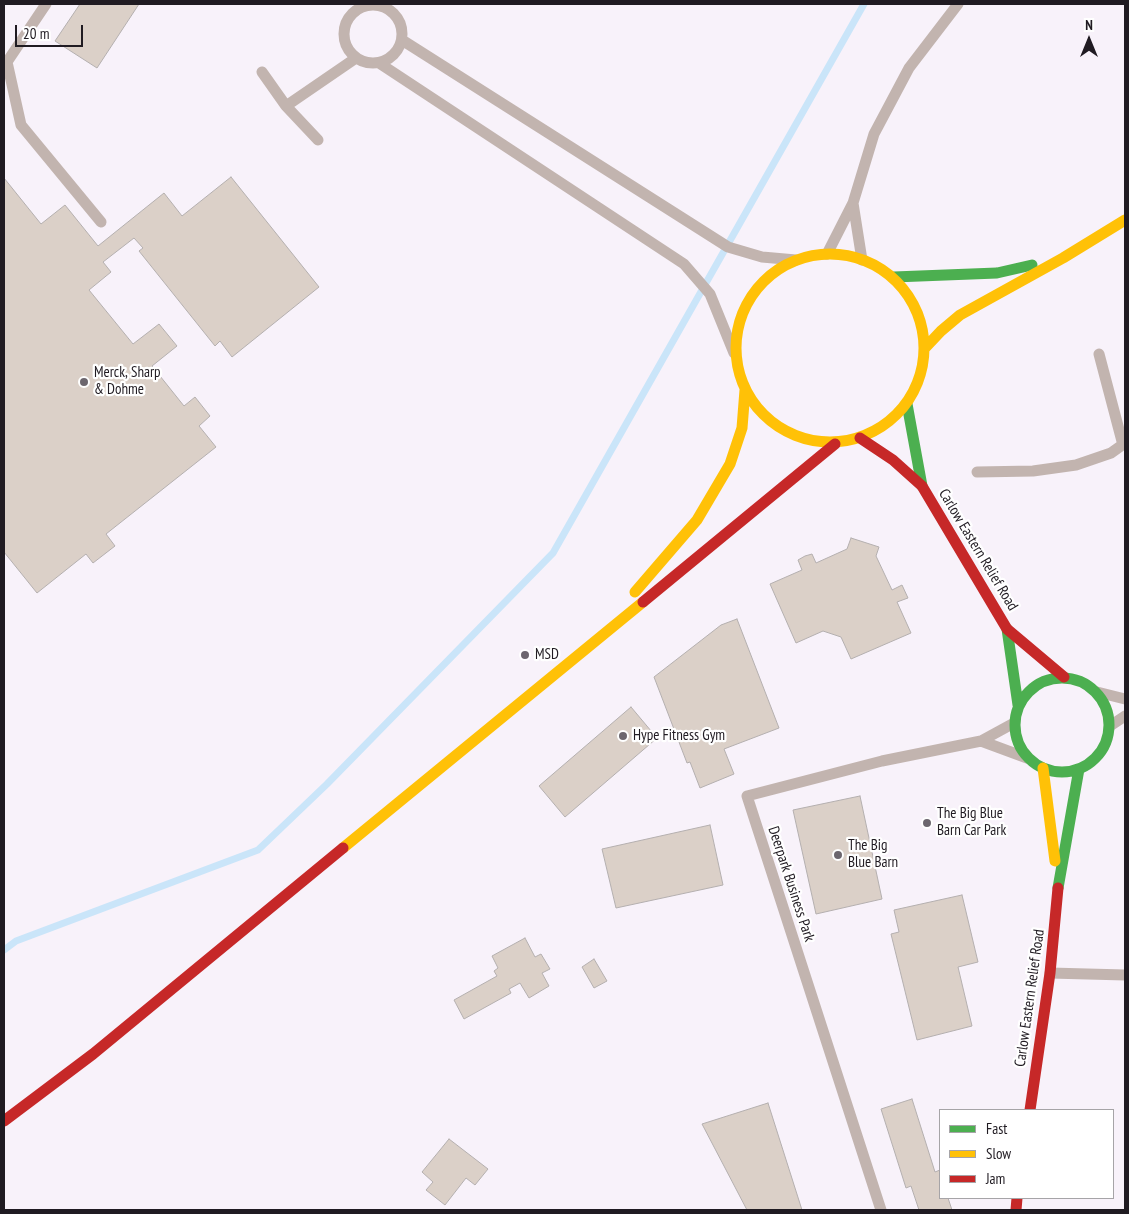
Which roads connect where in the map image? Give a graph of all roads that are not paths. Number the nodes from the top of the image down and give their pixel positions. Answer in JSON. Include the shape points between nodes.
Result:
{"nodes":[{"id":1,"x":46,"y":4,"type":"edge"},
{"id":2,"x":958,"y":4,"type":"edge"},
{"id":3,"x":393,"y":7,"type":"edge"},
{"id":4,"x":402,"y":40,"type":"junction"},
{"id":5,"x":356,"y":58,"type":"junction"},
{"id":6,"x":379,"y":63,"type":"junction"},
{"id":7,"x":262,"y":72,"type":"dead end"},
{"id":8,"x":286,"y":106,"type":"junction"},
{"id":9,"x":318,"y":140,"type":"dead end"},
{"id":10,"x":853,"y":202,"type":"junction"},
{"id":11,"x":1125,"y":220,"type":"edge"},
{"id":12,"x":101,"y":222,"type":"dead end"},
{"id":13,"x":826,"y":254,"type":"junction"},
{"id":14,"x":1063,"y":258,"type":"junction"},
{"id":15,"x":796,"y":260,"type":"junction"},
{"id":16,"x":862,"y":260,"type":"junction"},
{"id":17,"x":894,"y":277,"type":"junction"},
{"id":18,"x":924,"y":349,"type":"junction"},
{"id":19,"x":734,"y":353,"type":"junction"},
{"id":20,"x":1099,"y":354,"type":"dead end"},
{"id":21,"x":745,"y":390,"type":"junction"},
{"id":22,"x":907,"y":404,"type":"junction"},
{"id":23,"x":860,"y":438,"type":"junction"},
{"id":24,"x":835,"y":444,"type":"junction"},
{"id":25,"x":1124,"y":444,"type":"edge"},
{"id":26,"x":977,"y":472,"type":"dead end"},
{"id":27,"x":922,"y":486,"type":"junction"},
{"id":28,"x":1008,"y":630,"type":"junction"},
{"id":29,"x":590,"y":644,"type":"junction"},
{"id":30,"x":1064,"y":677,"type":"junction"},
{"id":31,"x":1097,"y":692,"type":"junction"},
{"id":32,"x":1125,"y":699,"type":"edge"},
{"id":33,"x":1018,"y":705,"type":"junction"},
{"id":34,"x":1125,"y":716,"type":"edge"},
{"id":35,"x":1014,"y":723,"type":"junction"},
{"id":36,"x":1110,"y":726,"type":"junction"},
{"id":37,"x":982,"y":741,"type":"junction"},
{"id":38,"x":1027,"y":758,"type":"junction"},
{"id":39,"x":1043,"y":768,"type":"junction"},
{"id":40,"x":1079,"y":769,"type":"junction"},
{"id":41,"x":1058,"y":890,"type":"junction"},
{"id":42,"x":1050,"y":973,"type":"junction"},
{"id":43,"x":1125,"y":975,"type":"edge"},
{"id":44,"x":1030,"y":1109,"type":"edge"},
{"id":45,"x":4,"y":1121,"type":"edge"},
{"id":46,"x":880,"y":1210,"type":"edge"}],
"edges":[{"from":1,"to":12,"type":"lane","via":[[7,62],[21,125]]},
{"from":2,"to":10,"type":"lane","via":[[909,68],[874,134]]},
{"from":3,"to":4,"type":"lane","via":[[401,23]]},
{"from":3,"to":5,"type":"lane","via":[[364,6],[350,16],[345,25],[345,43]]},
{"from":4,"to":6,"type":"lane","via":[[395,55]]},
{"from":4,"to":15,"type":"lane","via":[[728,247],[762,257]]},
{"from":5,"to":6,"type":"lane","via":[[371,64]]},
{"from":5,"to":8,"type":"lane"},
{"from":6,"to":19,"type":"lane","via":[[684,264],[710,294]]},
{"from":7,"to":8,"type":"lane"},
{"from":8,"to":9,"type":"lane"},
{"from":10,"to":13,"type":"lane"},
{"from":10,"to":16,"type":"lane"},
{"from":11,"to":14,"type":"main road"},
{"from":13,"to":15,"type":"main road"},
{"from":13,"to":16,"type":"main road"},
{"from":14,"to":17,"type":"main road","via":[[997,273]]},
{"from":14,"to":18,"type":"main road","via":[[960,315]]},
{"from":15,"to":19,"type":"main road","via":[[770,276],[750,297],[736,325]]},
{"from":16,"to":17,"type":"main road"},
{"from":17,"to":18,"type":"main road","via":[[906,292],[920,322]]},
{"from":18,"to":22,"type":"main road","via":[[917,384]]},
{"from":19,"to":21,"type":"main road"},
{"from":20,"to":25,"type":"lane"},
{"from":21,"to":24,"type":"main road","via":[[760,412],[780,429],[803,438]]},
{"from":21,"to":29,"type":"main road","via":[[742,428],[730,464],[697,520]]},
{"from":22,"to":23,"type":"main road","via":[[887,423]]},
{"from":22,"to":27,"type":"main road","name":"Carlow Eastern Relief Road"},
{"from":23,"to":24,"type":"main road"},
{"from":23,"to":27,"type":"main road","name":"Carlow Eastern Relief Road","via":[[893,460]]},
{"from":24,"to":29,"type":"main road"},
{"from":25,"to":26,"type":"lane","via":[[1111,453],[1076,465],[1032,471]]},
{"from":27,"to":28,"type":"main road","name":"Carlow Eastern Relief Road"},
{"from":28,"to":30,"type":"main road","name":"Carlow Eastern Relief Road"},
{"from":28,"to":33,"type":"main road","name":"Carlow Eastern Relief Road"},
{"from":29,"to":45,"type":"main road","via":[[93,1054]]},
{"from":30,"to":31,"type":"main road","via":[[1082,681]]},
{"from":30,"to":33,"type":"main road","via":[[1045,680],[1029,690]]},
{"from":31,"to":32,"type":"lane"},
{"from":31,"to":36,"type":"main road","via":[[1107,708]]},
{"from":33,"to":35,"type":"main road"},
{"from":34,"to":36,"type":"lane"},
{"from":35,"to":37,"type":"lane"},
{"from":35,"to":38,"type":"main road","via":[[1018,742]]},
{"from":36,"to":40,"type":"main road","via":[[1106,744],[1095,759]]},
{"from":37,"to":38,"type":"lane"},
{"from":37,"to":46,"type":"lane","name":"Deerpark Business Park","via":[[882,761],[747,796]]},
{"from":38,"to":39,"type":"main road"},
{"from":39,"to":40,"type":"main road","via":[[1061,773]]},
{"from":39,"to":41,"type":"main road","name":"Carlow Eastern Relief Road"},
{"from":40,"to":41,"type":"main road","name":"Carlow Eastern Relief Road"},
{"from":41,"to":42,"type":"main road","name":"Carlow Eastern Relief Road"},
{"from":42,"to":43,"type":"lane"},
{"from":42,"to":44,"type":"main road","name":"Carlow Eastern Relief Road"}]}
